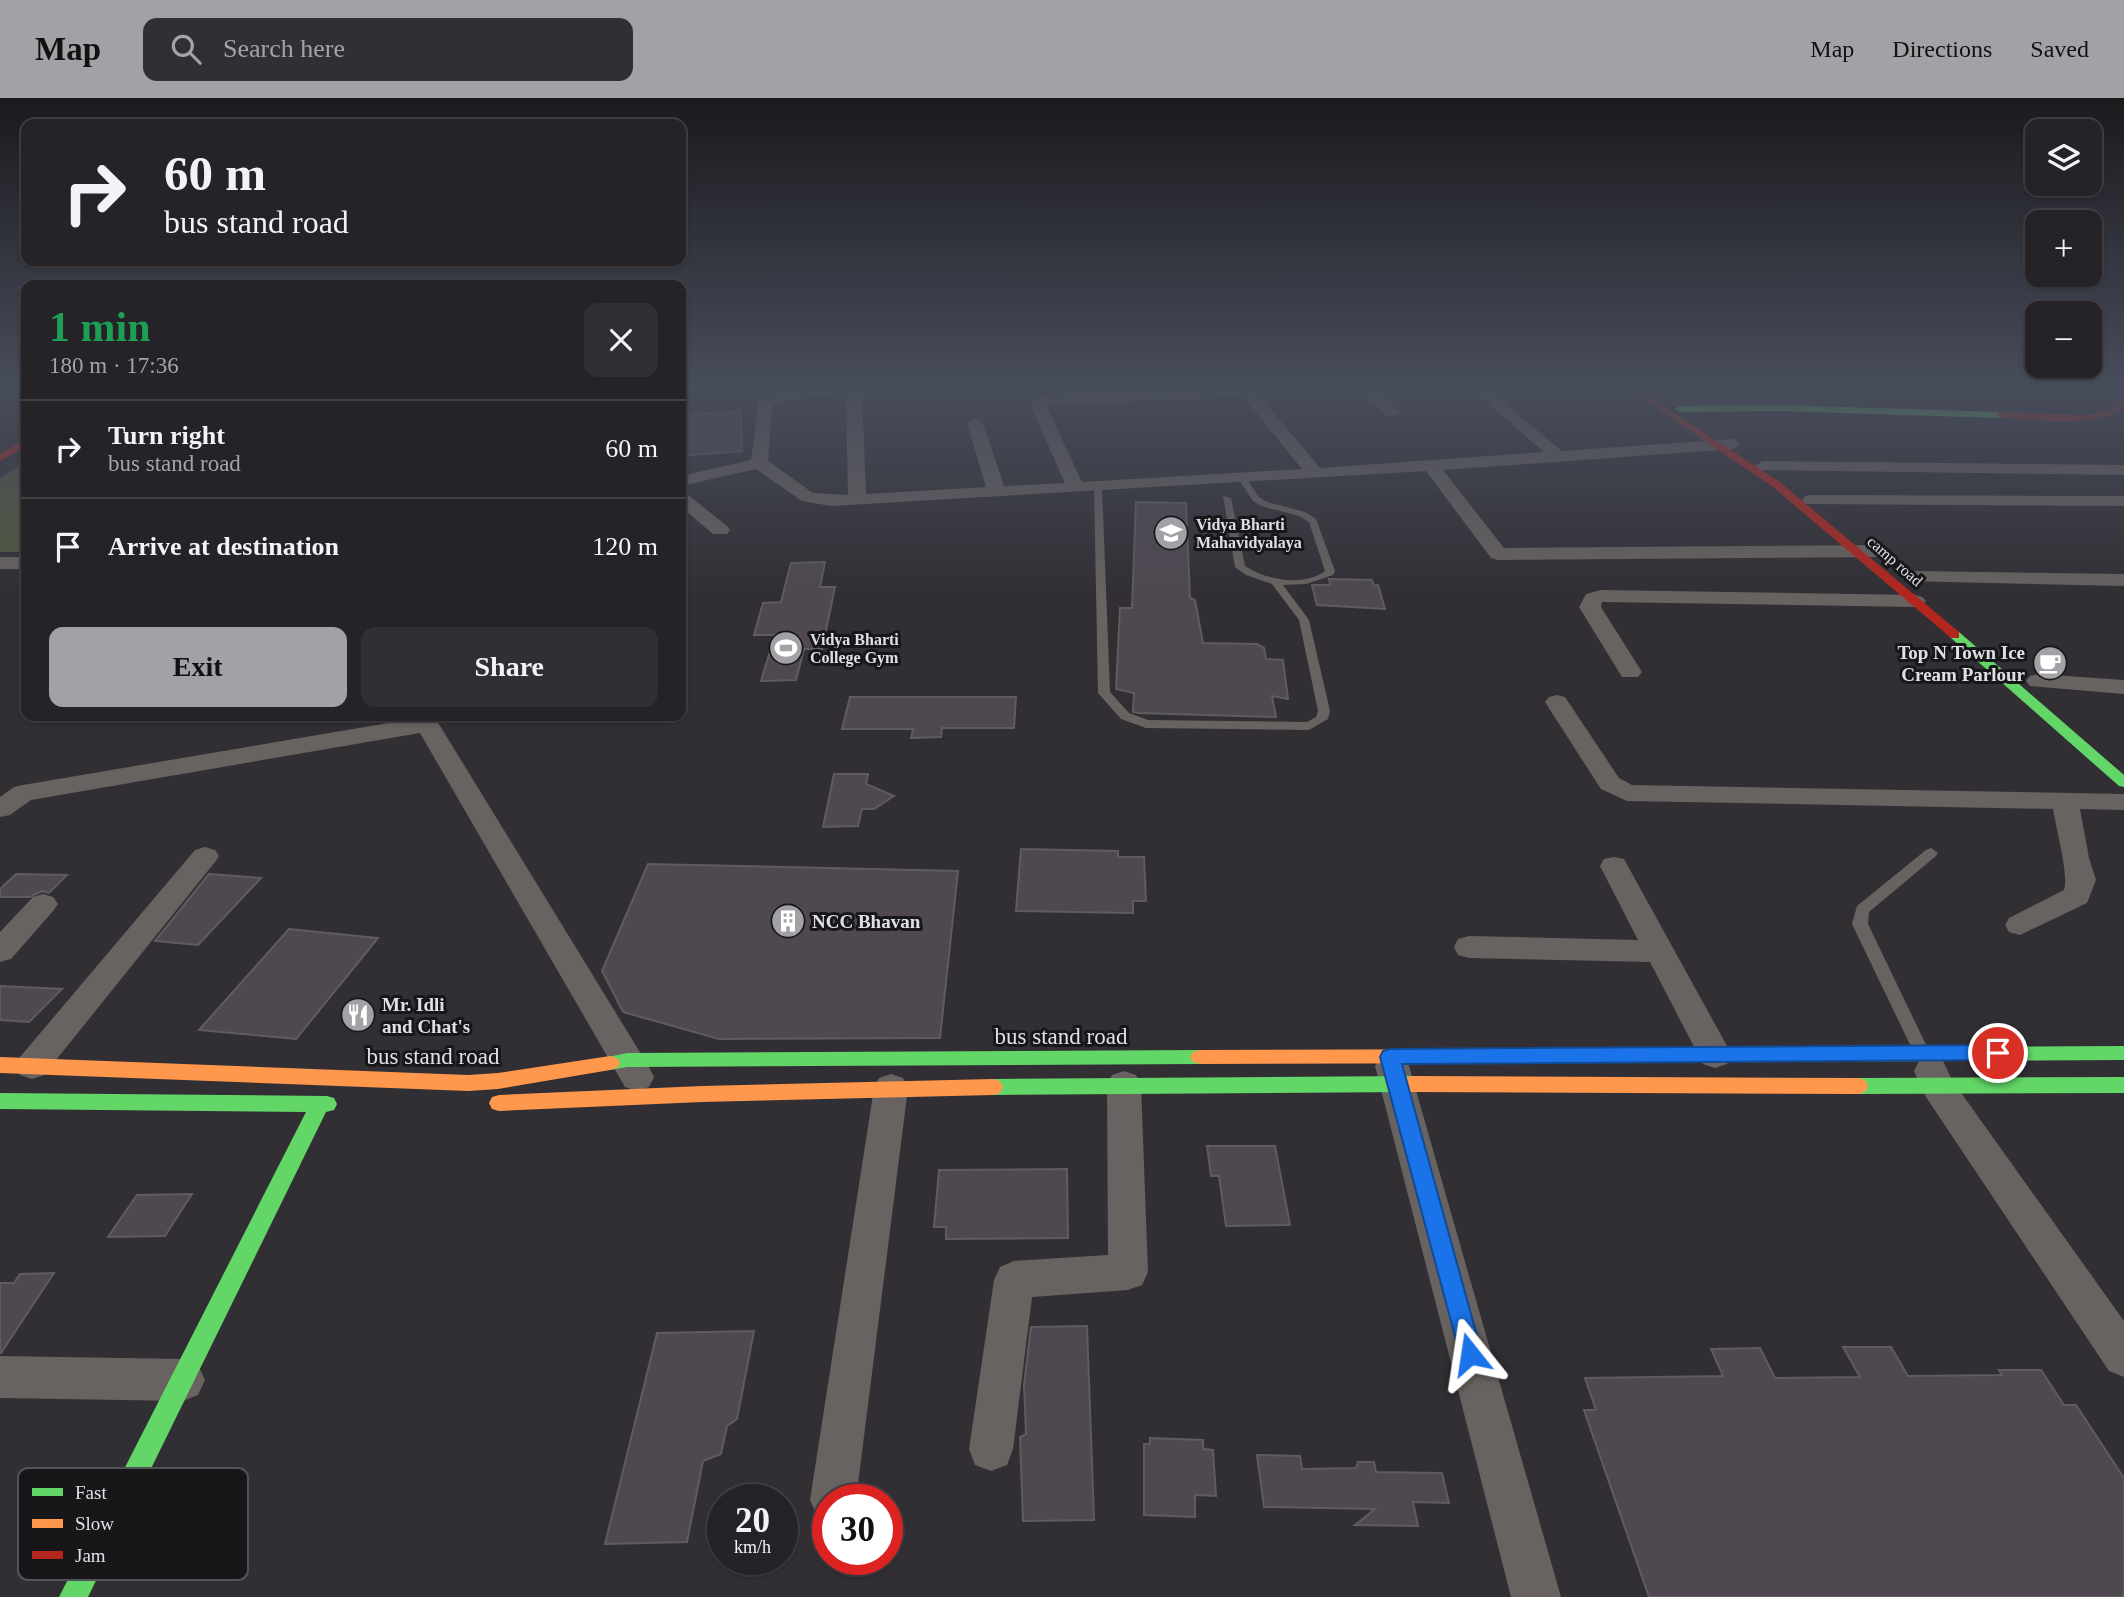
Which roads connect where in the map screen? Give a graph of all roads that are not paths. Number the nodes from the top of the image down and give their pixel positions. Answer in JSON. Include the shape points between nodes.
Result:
{"nodes":[{"id":1,"x":760,"y":456,"type":"edge"},
{"id":2,"x":856,"y":456,"type":"edge"},
{"id":3,"x":986,"y":456,"type":"edge"},
{"id":4,"x":1062,"y":456,"type":"edge"},
{"id":5,"x":1300,"y":456,"type":"edge"},
{"id":6,"x":1574,"y":456,"type":"edge"},
{"id":7,"x":1740,"y":456,"type":"edge"},
{"id":8,"x":1745,"y":456,"type":"edge"},
{"id":9,"x":1559,"y":457,"type":"joint"},
{"id":10,"x":760,"y":463,"type":"junction"},
{"id":11,"x":1431,"y":466,"type":"junction"},
{"id":12,"x":1763,"y":466,"type":"junction"},
{"id":13,"x":2124,"y":470,"type":"edge"},
{"id":14,"x":1315,"y":474,"type":"junction"},
{"id":15,"x":1241,"y":477,"type":"junction"},
{"id":16,"x":686,"y":480,"type":"edge"},
{"id":17,"x":1098,"y":487,"type":"junction"},
{"id":18,"x":1076,"y":488,"type":"junction"},
{"id":19,"x":998,"y":493,"type":"junction"},
{"id":20,"x":1226,"y":498,"type":"dead end"},
{"id":21,"x":857,"y":500,"type":"junction"},
{"id":22,"x":1811,"y":500,"type":"junction"},
{"id":23,"x":2124,"y":501,"type":"edge"},
{"id":24,"x":686,"y":502,"type":"edge"},
{"id":25,"x":720,"y":530,"type":"dead end"},
{"id":26,"x":1857,"y":550,"type":"junction"},
{"id":27,"x":1879,"y":551,"type":"junction"},
{"id":28,"x":0,"y":563,"type":"edge"},
{"id":29,"x":21,"y":563,"type":"edge"},
{"id":30,"x":1913,"y":577,"type":"junction"},
{"id":31,"x":2124,"y":580,"type":"edge"},
{"id":32,"x":1276,"y":583,"type":"junction"},
{"id":33,"x":1938,"y":597,"type":"dead end"},
{"id":34,"x":1915,"y":601,"type":"junction"},
{"id":35,"x":1630,"y":672,"type":"dead end"},
{"id":36,"x":2032,"y":677,"type":"joint"},
{"id":37,"x":2124,"y":687,"type":"edge"},
{"id":38,"x":2057,"y":698,"type":"dead end"},
{"id":39,"x":1557,"y":702,"type":"dead end"},
{"id":40,"x":419,"y":721,"type":"edge"},
{"id":41,"x":425,"y":721,"type":"edge"},
{"id":42,"x":2124,"y":783,"type":"edge"},
{"id":43,"x":2066,"y":801,"type":"junction"},
{"id":44,"x":2124,"y":802,"type":"edge"},
{"id":45,"x":0,"y":809,"type":"edge"},
{"id":46,"x":1931,"y":853,"type":"dead end"},
{"id":47,"x":205,"y":856,"type":"dead end"},
{"id":48,"x":1614,"y":866,"type":"dead end"},
{"id":49,"x":43,"y":904,"type":"dead end"},
{"id":50,"x":2020,"y":925,"type":"dead end"},
{"id":51,"x":1469,"y":947,"type":"dead end"},
{"id":52,"x":0,"y":951,"type":"edge"},
{"id":53,"x":1660,"y":951,"type":"junction"},
{"id":54,"x":1922,"y":1053,"type":"junction"},
{"id":55,"x":2124,"y":1053,"type":"edge"},
{"id":56,"x":1715,"y":1055,"type":"junction"},
{"id":57,"x":627,"y":1060,"type":"junction"},
{"id":58,"x":0,"y":1065,"type":"edge"},
{"id":59,"x":32,"y":1066,"type":"junction"},
{"id":60,"x":1394,"y":1070,"type":"junction"},
{"id":61,"x":1124,"y":1085,"type":"junction"},
{"id":62,"x":2124,"y":1085,"type":"edge"},
{"id":63,"x":1938,"y":1087,"type":"junction"},
{"id":64,"x":891,"y":1088,"type":"junction"},
{"id":65,"x":648,"y":1095,"type":"junction"},
{"id":66,"x":0,"y":1101,"type":"edge"},
{"id":67,"x":320,"y":1104,"type":"junction"},
{"id":68,"x":478,"y":1104,"type":"dead end"},
{"id":69,"x":346,"y":1105,"type":"dead end"},
{"id":70,"x":2124,"y":1356,"type":"edge"},
{"id":71,"x":0,"y":1377,"type":"edge"},
{"id":72,"x":183,"y":1380,"type":"junction"},
{"id":73,"x":991,"y":1449,"type":"dead end"},
{"id":74,"x":138,"y":1468,"type":"edge"},
{"id":75,"x":835,"y":1484,"type":"edge"},
{"id":76,"x":82,"y":1580,"type":"edge"},
{"id":77,"x":73,"y":1597,"type":"edge"},
{"id":78,"x":1536,"y":1597,"type":"edge"}],
"edges":[{"from":1,"to":10,"type":"street"},
{"from":2,"to":21,"type":"street"},
{"from":3,"to":19,"type":"street"},
{"from":4,"to":18,"type":"street"},
{"from":5,"to":14,"type":"street"},
{"from":6,"to":9,"type":"street"},
{"from":7,"to":26,"type":"street","name":"camp road"},
{"from":8,"to":12,"type":"street","name":"camp road"},
{"from":9,"to":11,"type":"street"},
{"from":10,"to":16,"type":"street"},
{"from":10,"to":21,"type":"street","via":[[808,497]]},
{"from":11,"to":14,"type":"street"},
{"from":11,"to":26,"type":"street","via":[[1497,554]]},
{"from":12,"to":13,"type":"street"},
{"from":12,"to":22,"type":"street","name":"camp road"},
{"from":14,"to":15,"type":"street"},
{"from":15,"to":17,"type":"street"},
{"from":15,"to":32,"type":"lane","via":[[1264,504],[1313,521],[1331,571],[1321,578]]},
{"from":17,"to":18,"type":"street"},
{"from":17,"to":32,"type":"lane","via":[[1104,693],[1125,716],[1146,724],[1309,726],[1322,719],[1304,620]]},
{"from":18,"to":19,"type":"street"},
{"from":19,"to":21,"type":"street"},
{"from":20,"to":32,"type":"lane","via":[[1240,567]]},
{"from":22,"to":23,"type":"street"},
{"from":22,"to":27,"type":"street","name":"camp road"},
{"from":24,"to":25,"type":"street"},
{"from":26,"to":27,"type":"street"},
{"from":26,"to":34,"type":"street","name":"camp road"},
{"from":27,"to":30,"type":"street","name":"camp road"},
{"from":28,"to":29,"type":"street"},
{"from":30,"to":31,"type":"street"},
{"from":30,"to":33,"type":"street","name":"camp road"},
{"from":34,"to":35,"type":"street","via":[[1593,598],[1590,607]]},
{"from":34,"to":42,"type":"street","name":"camp road"},
{"from":36,"to":37,"type":"street"},
{"from":36,"to":38,"type":"street"},
{"from":39,"to":43,"type":"street","via":[[1610,783],[1627,793]]},
{"from":40,"to":45,"type":"street","via":[[23,793]]},
{"from":41,"to":57,"type":"street"},
{"from":43,"to":44,"type":"street"},
{"from":43,"to":50,"type":"street","via":[[2082,880],[2077,896]]},
{"from":46,"to":54,"type":"lane","via":[[1859,917]]},
{"from":47,"to":59,"type":"street"},
{"from":48,"to":53,"type":"street"},
{"from":49,"to":52,"type":"street"},
{"from":51,"to":53,"type":"street"},
{"from":53,"to":56,"type":"street"},
{"from":54,"to":55,"type":"street","name":"bus stand road"},
{"from":54,"to":56,"type":"street","name":"bus stand road"},
{"from":54,"to":63,"type":"street"},
{"from":56,"to":60,"type":"street","name":"bus stand road"},
{"from":57,"to":59,"type":"street","name":"bus stand road","via":[[468,1083]]},
{"from":57,"to":60,"type":"street","name":"bus stand road"},
{"from":57,"to":65,"type":"street"},
{"from":58,"to":59,"type":"street","name":"bus stand road"},
{"from":60,"to":61,"type":"street","name":"bus stand road"},
{"from":60,"to":63,"type":"street","name":"bus stand road"},
{"from":60,"to":78,"type":"street"},
{"from":61,"to":64,"type":"street","name":"bus stand road"},
{"from":61,"to":73,"type":"street","via":[[1128,1272],[1014,1280]]},
{"from":62,"to":63,"type":"street","name":"bus stand road"},
{"from":63,"to":70,"type":"street"},
{"from":64,"to":65,"type":"street","name":"bus stand road"},
{"from":64,"to":75,"type":"street"},
{"from":65,"to":68,"type":"street","name":"bus stand road"},
{"from":66,"to":67,"type":"street"},
{"from":67,"to":69,"type":"street"},
{"from":67,"to":72,"type":"street"},
{"from":71,"to":72,"type":"street"},
{"from":72,"to":74,"type":"street"},
{"from":76,"to":77,"type":"street"}]}
